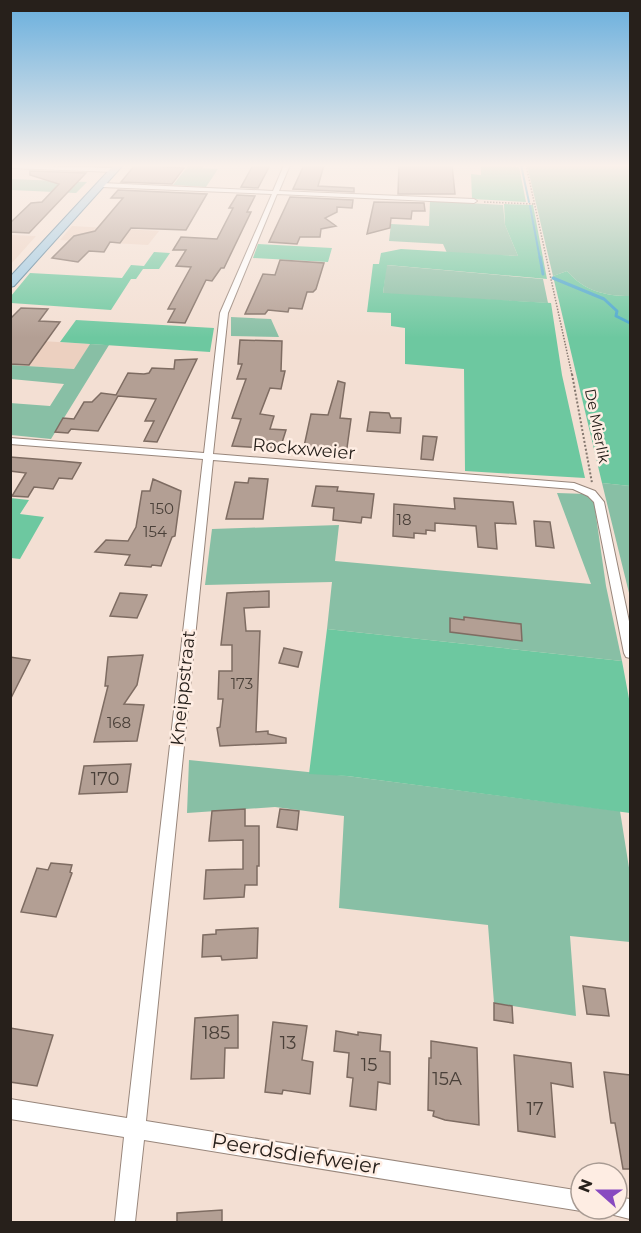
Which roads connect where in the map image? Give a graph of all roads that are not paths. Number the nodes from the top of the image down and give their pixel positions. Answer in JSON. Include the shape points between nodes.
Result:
{"nodes":[{"id":1,"x":67,"y":223,"type":"edge"},
{"id":2,"x":262,"y":223,"type":"edge"},
{"id":3,"x":10,"y":284,"type":"edge"},
{"id":4,"x":10,"y":441,"type":"edge"},
{"id":5,"x":209,"y":457,"type":"junction"},
{"id":6,"x":630,"y":653,"type":"edge"},
{"id":7,"x":10,"y":1108,"type":"edge"},
{"id":8,"x":136,"y":1128,"type":"junction"},
{"id":9,"x":569,"y":1199,"type":"edge"},
{"id":10,"x":125,"y":1222,"type":"edge"}],
"edges":[{"from":1,"to":3,"type":"main road"},
{"from":2,"to":5,"type":"street","name":"Kneippstraat","via":[[224,312]]},
{"from":4,"to":5,"type":"street","name":"Rockxweier"},
{"from":5,"to":6,"type":"street","name":"Rockxweier","via":[[574,486],[594,494],[599,502]]},
{"from":5,"to":8,"type":"street","name":"Kneippstraat"},
{"from":7,"to":8,"type":"street","name":"Peerdsdiefweier"},
{"from":8,"to":9,"type":"street","name":"Peerdsdiefweier"},
{"from":8,"to":10,"type":"street","name":"Kneippstraat"}]}
